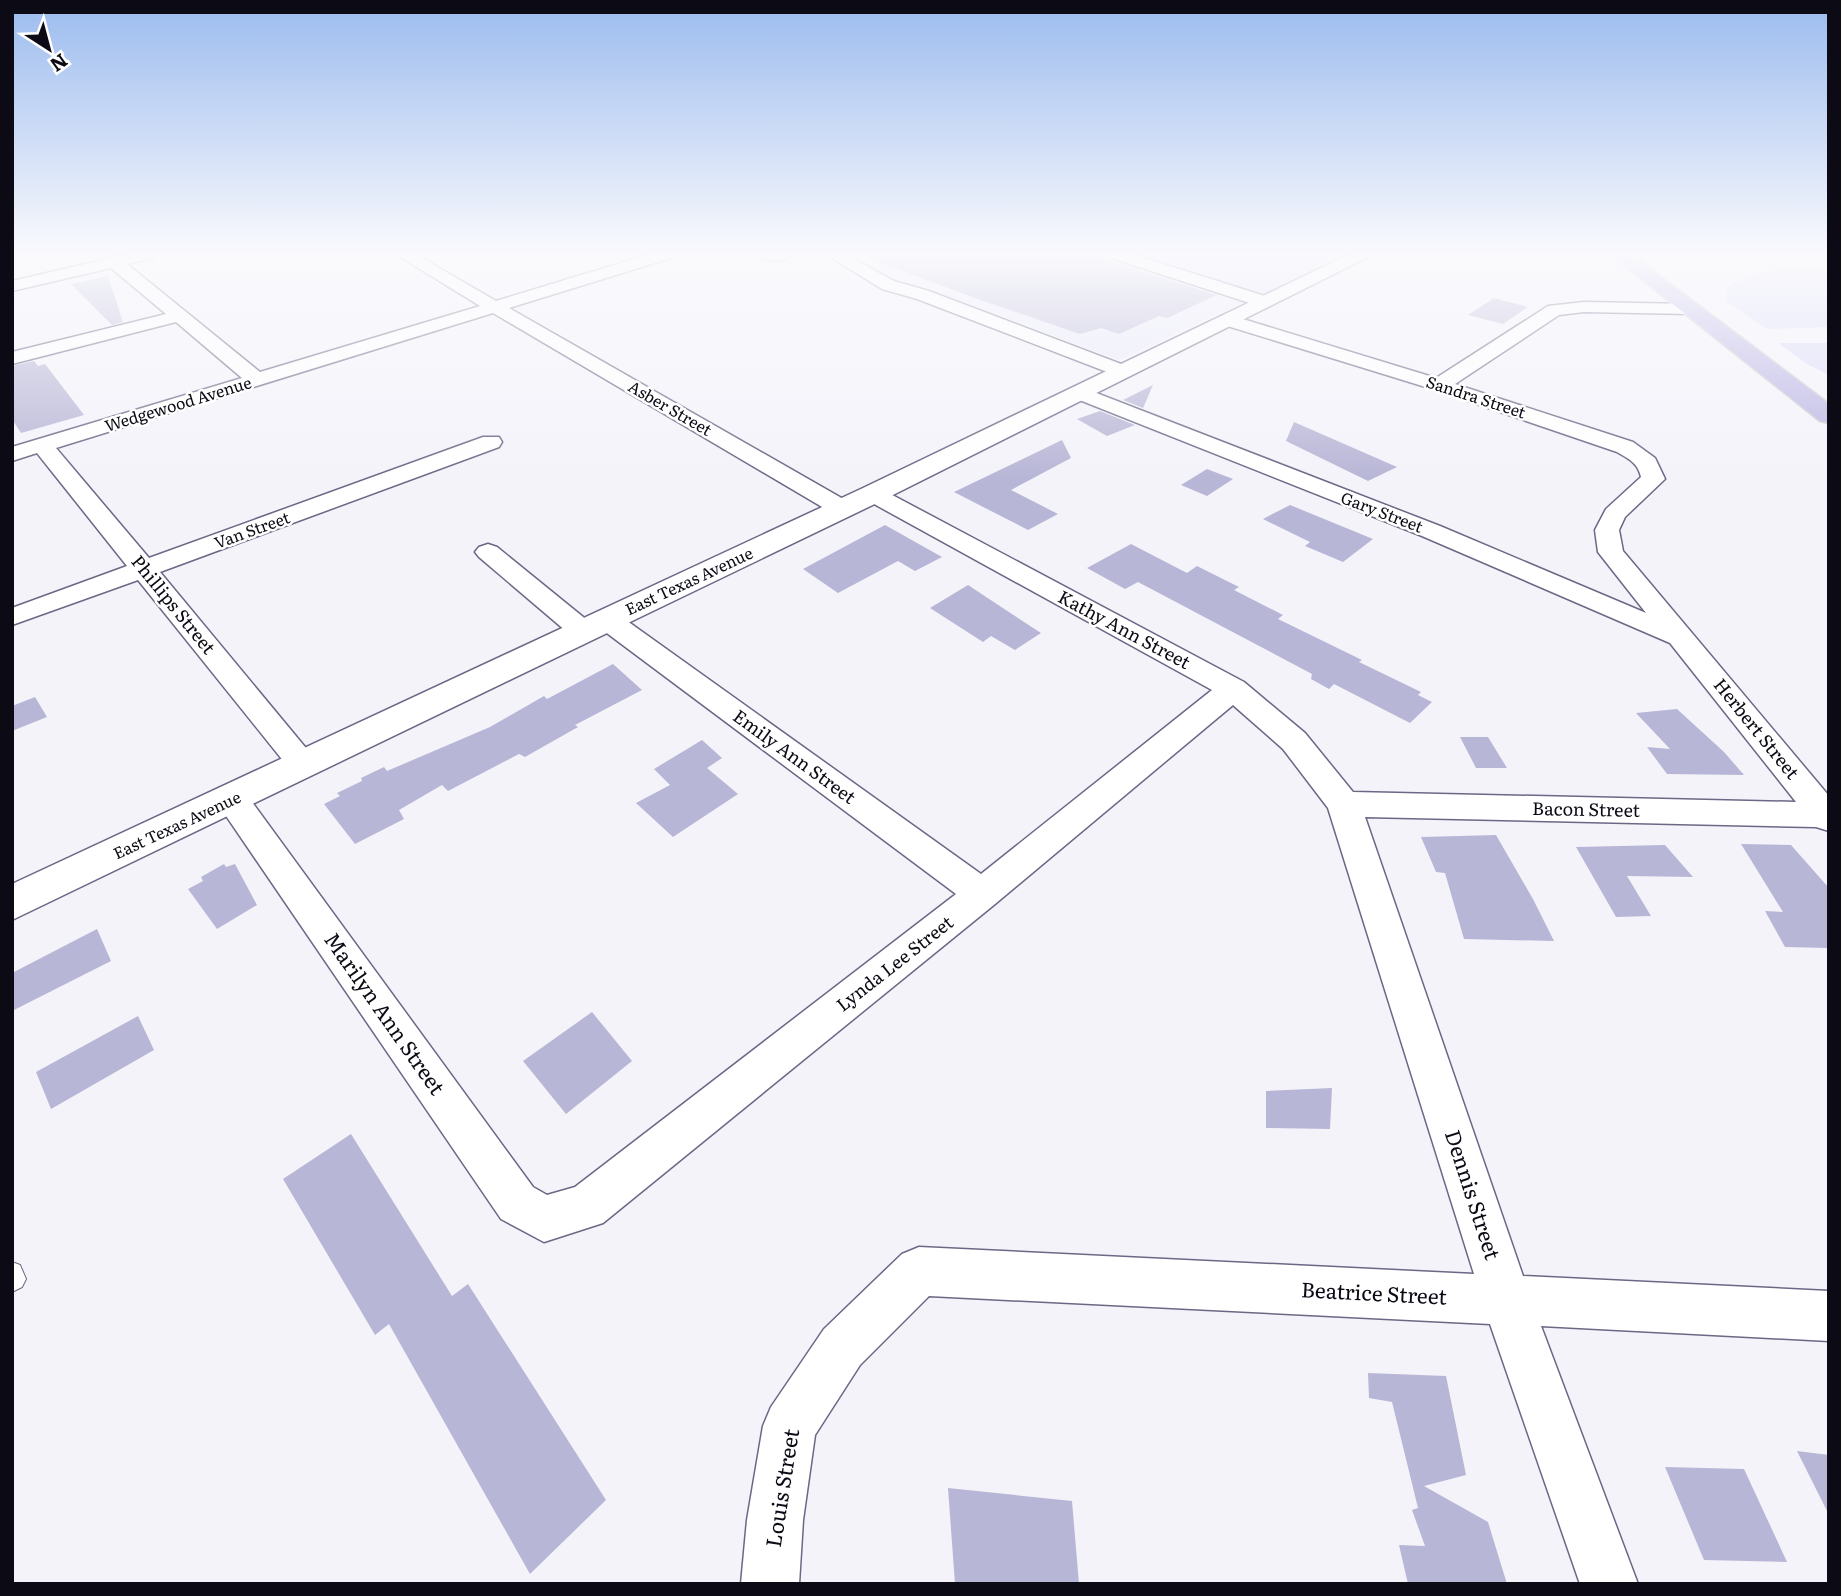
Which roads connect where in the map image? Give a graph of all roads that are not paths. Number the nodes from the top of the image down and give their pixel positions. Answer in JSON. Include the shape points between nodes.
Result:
{"nodes":[{"id":1,"x":125,"y":329,"type":"edge"},
{"id":2,"x":195,"y":329,"type":"edge"},
{"id":3,"x":422,"y":329,"type":"edge"},
{"id":4,"x":535,"y":329,"type":"edge"},
{"id":5,"x":1013,"y":329,"type":"edge"},
{"id":6,"x":1207,"y":329,"type":"edge"},
{"id":7,"x":1258,"y":329,"type":"edge"},
{"id":8,"x":1524,"y":329,"type":"edge"},
{"id":9,"x":1717,"y":329,"type":"edge"},
{"id":10,"x":12,"y":358,"type":"edge"},
{"id":11,"x":1122,"y":371,"type":"junction"},
{"id":12,"x":257,"y":380,"type":"junction"},
{"id":13,"x":1439,"y":385,"type":"junction"},
{"id":14,"x":1079,"y":393,"type":"junction"},
{"id":15,"x":1829,"y":416,"type":"edge"},
{"id":16,"x":491,"y":442,"type":"dead end"},
{"id":17,"x":42,"y":445,"type":"junction"},
{"id":18,"x":12,"y":454,"type":"edge"},
{"id":19,"x":1642,"y":457,"type":"joint"},
{"id":20,"x":873,"y":494,"type":"junction"},
{"id":21,"x":843,"y":509,"type":"junction"},
{"id":22,"x":488,"y":552,"type":"dead end"},
{"id":23,"x":144,"y":569,"type":"junction"},
{"id":24,"x":12,"y":617,"type":"edge"},
{"id":25,"x":594,"y":625,"type":"junction"},
{"id":26,"x":1682,"y":638,"type":"junction"},
{"id":27,"x":1233,"y":689,"type":"junction"},
{"id":28,"x":304,"y":765,"type":"junction"},
{"id":29,"x":232,"y":799,"type":"junction"},
{"id":30,"x":1343,"y":804,"type":"junction"},
{"id":31,"x":1828,"y":816,"type":"edge"},
{"id":32,"x":982,"y":894,"type":"junction"},
{"id":33,"x":12,"y":903,"type":"edge"},
{"id":34,"x":544,"y":1219,"type":"joint"},
{"id":35,"x":919,"y":1271,"type":"joint"},
{"id":36,"x":1507,"y":1301,"type":"junction"},
{"id":37,"x":1829,"y":1315,"type":"edge"},
{"id":38,"x":769,"y":1584,"type":"edge"},
{"id":39,"x":1609,"y":1584,"type":"edge"}],
"edges":[{"from":1,"to":10,"type":"street"},
{"from":2,"to":12,"type":"street"},
{"from":3,"to":12,"type":"street","name":"Wedgewood Avenue"},
{"from":4,"to":21,"type":"street","name":"Asber Street"},
{"from":5,"to":11,"type":"street"},
{"from":6,"to":11,"type":"street","name":"East Texas Avenue"},
{"from":7,"to":13,"type":"street","name":"Sandra Street"},
{"from":8,"to":13,"type":"street"},
{"from":9,"to":15,"type":"main road"},
{"from":11,"to":14,"type":"street","name":"East Texas Avenue"},
{"from":12,"to":17,"type":"street","name":"Wedgewood Avenue"},
{"from":13,"to":19,"type":"street","name":"Sandra Street","via":[[1625,447]]},
{"from":14,"to":20,"type":"street","name":"East Texas Avenue"},
{"from":14,"to":26,"type":"street","name":"Gary Street","via":[[1432,531]]},
{"from":16,"to":23,"type":"street","name":"Van Street"},
{"from":17,"to":18,"type":"street","name":"Wedgewood Avenue"},
{"from":17,"to":23,"type":"street","name":"Phillips Street"},
{"from":19,"to":26,"type":"street","name":"Herbert Street","via":[[1651,466],[1653,479],[1615,514],[1607,530],[1611,552]]},
{"from":20,"to":21,"type":"street","name":"East Texas Avenue"},
{"from":20,"to":27,"type":"street","name":"Kathy Ann Street"},
{"from":21,"to":25,"type":"street","name":"East Texas Avenue"},
{"from":22,"to":25,"type":"street"},
{"from":23,"to":24,"type":"street","name":"Van Street"},
{"from":23,"to":28,"type":"street","name":"Phillips Street"},
{"from":25,"to":28,"type":"street","name":"East Texas Avenue"},
{"from":25,"to":32,"type":"street","name":"Emily Ann Street"},
{"from":26,"to":31,"type":"street","name":"Herbert Street"},
{"from":27,"to":30,"type":"street","name":"Kathy Ann Street","via":[[1294,741]]},
{"from":27,"to":32,"type":"street","name":"Lynda Lee Street"},
{"from":28,"to":29,"type":"street","name":"East Texas Avenue"},
{"from":29,"to":33,"type":"street","name":"East Texas Avenue"},
{"from":29,"to":34,"type":"street","name":"Marilyn Ann Street","via":[[517,1203]]},
{"from":30,"to":31,"type":"street","name":"Bacon Street"},
{"from":30,"to":36,"type":"street","name":"Dennis Street"},
{"from":32,"to":34,"type":"street","name":"Lynda Lee Street","via":[[587,1207]]},
{"from":35,"to":36,"type":"street","name":"Beatrice Street"},
{"from":35,"to":38,"type":"street","name":"Louis Street","via":[[842,1347],[790,1426]]},
{"from":36,"to":37,"type":"street","name":"Beatrice Street"},
{"from":36,"to":39,"type":"street","name":"Dennis Street"}]}
